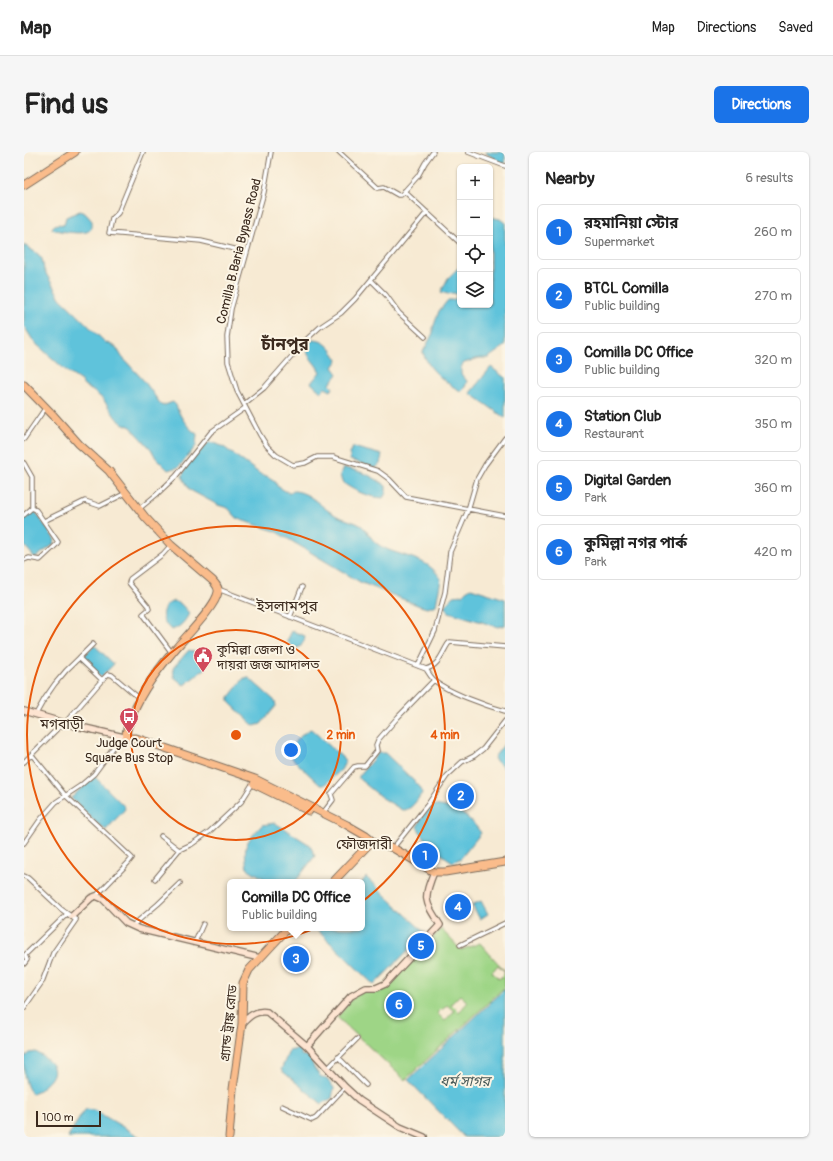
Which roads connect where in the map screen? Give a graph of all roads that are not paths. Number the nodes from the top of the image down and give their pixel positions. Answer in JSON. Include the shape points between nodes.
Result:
{"nodes":[{"id":1,"x":75,"y":152,"type":"edge"},
{"id":2,"x":143,"y":152,"type":"edge"},
{"id":3,"x":271,"y":152,"type":"edge"},
{"id":4,"x":339,"y":152,"type":"edge"},
{"id":5,"x":433,"y":152,"type":"edge"},
{"id":6,"x":468,"y":152,"type":"edge"},
{"id":7,"x":505,"y":166,"type":"edge"},
{"id":8,"x":24,"y":186,"type":"edge"},
{"id":9,"x":404,"y":191,"type":"junction"},
{"id":10,"x":427,"y":212,"type":"junction"},
{"id":11,"x":457,"y":240,"type":"edge"},
{"id":12,"x":247,"y":252,"type":"junction"},
{"id":13,"x":371,"y":280,"type":"junction"},
{"id":14,"x":425,"y":337,"type":"dead end"},
{"id":15,"x":24,"y":385,"type":"edge"},
{"id":16,"x":244,"y":406,"type":"junction"},
{"id":17,"x":46,"y":407,"type":"junction"},
{"id":18,"x":505,"y":438,"type":"edge"},
{"id":19,"x":24,"y":439,"type":"edge"},
{"id":20,"x":24,"y":463,"type":"edge"},
{"id":21,"x":127,"y":493,"type":"junction"},
{"id":22,"x":32,"y":508,"type":"junction"},
{"id":23,"x":139,"y":509,"type":"junction"},
{"id":24,"x":468,"y":510,"type":"junction"},
{"id":25,"x":24,"y":515,"type":"edge"},
{"id":26,"x":505,"y":516,"type":"edge"},
{"id":27,"x":44,"y":520,"type":"junction"},
{"id":28,"x":171,"y":545,"type":"junction"},
{"id":29,"x":24,"y":560,"type":"edge"},
{"id":30,"x":302,"y":587,"type":"dead end"},
{"id":31,"x":218,"y":588,"type":"junction"},
{"id":32,"x":290,"y":617,"type":"junction"},
{"id":33,"x":93,"y":644,"type":"dead end"},
{"id":34,"x":505,"y":647,"type":"edge"},
{"id":35,"x":172,"y":653,"type":"junction"},
{"id":36,"x":79,"y":658,"type":"junction"},
{"id":37,"x":418,"y":666,"type":"junction"},
{"id":38,"x":426,"y":669,"type":"junction"},
{"id":39,"x":102,"y":680,"type":"junction"},
{"id":40,"x":434,"y":680,"type":"junction"},
{"id":41,"x":140,"y":699,"type":"junction"},
{"id":42,"x":505,"y":710,"type":"edge"},
{"id":43,"x":24,"y":711,"type":"edge"},
{"id":44,"x":36,"y":714,"type":"junction"},
{"id":45,"x":55,"y":720,"type":"junction"},
{"id":46,"x":505,"y":721,"type":"edge"},
{"id":47,"x":67,"y":723,"type":"junction"},
{"id":48,"x":58,"y":728,"type":"junction"},
{"id":49,"x":124,"y":738,"type":"junction"},
{"id":50,"x":32,"y":755,"type":"junction"},
{"id":51,"x":24,"y":762,"type":"edge"},
{"id":52,"x":254,"y":781,"type":"junction"},
{"id":53,"x":65,"y":795,"type":"junction"},
{"id":54,"x":323,"y":813,"type":"junction"},
{"id":55,"x":160,"y":836,"type":"dead end"},
{"id":56,"x":372,"y":842,"type":"junction"},
{"id":57,"x":24,"y":843,"type":"edge"},
{"id":58,"x":393,"y":848,"type":"junction"},
{"id":59,"x":179,"y":850,"type":"junction"},
{"id":60,"x":505,"y":862,"type":"edge"},
{"id":61,"x":434,"y":872,"type":"junction"},
{"id":62,"x":24,"y":876,"type":"edge"},
{"id":63,"x":155,"y":879,"type":"dead end"},
{"id":64,"x":336,"y":879,"type":"edge"},
{"id":65,"x":180,"y":883,"type":"dead end"},
{"id":66,"x":96,"y":896,"type":"junction"},
{"id":67,"x":72,"y":916,"type":"junction"},
{"id":68,"x":505,"y":923,"type":"edge"},
{"id":69,"x":203,"y":924,"type":"dead end"},
{"id":70,"x":132,"y":926,"type":"junction"},
{"id":71,"x":285,"y":931,"type":"edge"},
{"id":72,"x":194,"y":942,"type":"junction"},
{"id":73,"x":460,"y":945,"type":"dead end"},
{"id":74,"x":260,"y":958,"type":"junction"},
{"id":75,"x":24,"y":964,"type":"edge"},
{"id":76,"x":24,"y":1008,"type":"edge"},
{"id":77,"x":242,"y":1024,"type":"junction"},
{"id":78,"x":356,"y":1039,"type":"dead end"},
{"id":79,"x":307,"y":1046,"type":"junction"},
{"id":80,"x":338,"y":1057,"type":"junction"},
{"id":81,"x":328,"y":1068,"type":"junction"},
{"id":82,"x":366,"y":1086,"type":"dead end"},
{"id":83,"x":345,"y":1087,"type":"junction"},
{"id":84,"x":282,"y":1106,"type":"dead end"},
{"id":85,"x":230,"y":1137,"type":"edge"},
{"id":86,"x":424,"y":1137,"type":"edge"}],
"edges":[{"from":1,"to":8,"type":"highway"},
{"from":2,"to":12,"type":"street","via":[[118,213],[112,219],[109,233],[201,241]]},
{"from":3,"to":12,"type":"street","name":"Comilla B.Baria Bypass Road","via":[[264,192]]},
{"from":4,"to":9,"type":"street","via":[[378,188],[384,187],[398,195]]},
{"from":5,"to":9,"type":"street","via":[[418,176]]},
{"from":6,"to":7,"type":"street"},
{"from":9,"to":10,"type":"street"},
{"from":10,"to":11,"type":"street"},
{"from":10,"to":13,"type":"street"},
{"from":12,"to":16,"type":"street","name":"Comilla B.Baria Bypass Road","via":[[231,308],[227,337],[228,362]]},
{"from":13,"to":14,"type":"street","via":[[399,313]]},
{"from":13,"to":16,"type":"street","via":[[341,313],[308,338],[264,388]]},
{"from":15,"to":17,"type":"highway"},
{"from":16,"to":23,"type":"street","via":[[211,432],[176,476]]},
{"from":16,"to":24,"type":"street","name":"Comilla B.Baria Bypass Road","via":[[267,446],[288,463],[294,465],[317,457],[333,457],[378,472],[389,479],[406,497]]},
{"from":17,"to":19,"type":"street"},
{"from":17,"to":21,"type":"highway"},
{"from":18,"to":24,"type":"street","via":[[477,479]]},
{"from":20,"to":22,"type":"street","via":[[32,477]]},
{"from":21,"to":23,"type":"highway"},
{"from":21,"to":27,"type":"street","via":[[100,506],[85,501]]},
{"from":22,"to":25,"type":"street"},
{"from":22,"to":27,"type":"street"},
{"from":23,"to":28,"type":"highway"},
{"from":24,"to":26,"type":"street","name":"Comilla B.Baria Bypass Road"},
{"from":24,"to":37,"type":"street","via":[[450,552],[445,592],[435,631]]},
{"from":27,"to":29,"type":"street","via":[[58,543],[40,561],[29,558]]},
{"from":28,"to":31,"type":"highway"},
{"from":28,"to":35,"type":"street","via":[[129,582],[148,606],[149,609],[143,613],[144,617]]},
{"from":30,"to":32,"type":"street"},
{"from":31,"to":32,"type":"street"},
{"from":31,"to":35,"type":"highway","via":[[218,594],[212,604]]},
{"from":32,"to":37,"type":"street"},
{"from":33,"to":36,"type":"street"},
{"from":34,"to":38,"type":"street","via":[[450,642],[438,662]]},
{"from":35,"to":41,"type":"highway"},
{"from":36,"to":39,"type":"street"},
{"from":36,"to":44,"type":"street","via":[[56,681],[42,700]]},
{"from":37,"to":38,"type":"street"},
{"from":38,"to":40,"type":"street"},
{"from":39,"to":41,"type":"street","via":[[108,674],[112,675]]},
{"from":39,"to":47,"type":"street"},
{"from":40,"to":42,"type":"street","via":[[458,694]]},
{"from":40,"to":54,"type":"street","via":[[378,740],[377,751],[364,766],[354,767],[336,787],[331,794],[333,800]]},
{"from":41,"to":49,"type":"highway"},
{"from":43,"to":44,"type":"street"},
{"from":44,"to":45,"type":"street"},
{"from":45,"to":47,"type":"street"},
{"from":45,"to":48,"type":"street"},
{"from":46,"to":58,"type":"street","via":[[483,749],[462,762],[448,776]]},
{"from":47,"to":48,"type":"street"},
{"from":47,"to":49,"type":"street"},
{"from":48,"to":50,"type":"street"},
{"from":49,"to":52,"type":"highway","via":[[136,738],[160,749]]},
{"from":49,"to":53,"type":"street","via":[[94,774]]},
{"from":50,"to":51,"type":"street"},
{"from":50,"to":53,"type":"street"},
{"from":52,"to":54,"type":"highway"},
{"from":52,"to":56,"type":"highway"},
{"from":52,"to":59,"type":"street","via":[[241,802],[209,832]]},
{"from":53,"to":57,"type":"street","via":[[51,806]]},
{"from":53,"to":66,"type":"street","via":[[132,858]]},
{"from":54,"to":56,"type":"highway","via":[[366,836]]},
{"from":55,"to":59,"type":"street"},
{"from":56,"to":58,"type":"highway"},
{"from":56,"to":64,"type":"highway"},
{"from":58,"to":61,"type":"highway"},
{"from":59,"to":63,"type":"street"},
{"from":60,"to":61,"type":"highway"},
{"from":61,"to":79,"type":"street","via":[[426,896],[428,905],[440,925],[385,984],[376,988],[366,988],[350,996]]},
{"from":62,"to":67,"type":"street"},
{"from":65,"to":70,"type":"street"},
{"from":66,"to":67,"type":"street"},
{"from":66,"to":70,"type":"street","via":[[103,899]]},
{"from":67,"to":75,"type":"street","via":[[25,955],[27,960]]},
{"from":67,"to":76,"type":"street","via":[[42,982]]},
{"from":68,"to":73,"type":"street"},
{"from":69,"to":72,"type":"street"},
{"from":70,"to":72,"type":"street"},
{"from":71,"to":74,"type":"highway","name":"গ্র্যান্ড ট্রাঙ্ক রোড"},
{"from":72,"to":74,"type":"street"},
{"from":74,"to":77,"type":"highway","name":"গ্র্যান্ড ট্রাঙ্ক রোড","via":[[243,983]]},
{"from":77,"to":79,"type":"street","via":[[252,1015],[267,1012]]},
{"from":77,"to":85,"type":"highway","name":"গ্র্যান্ড ট্রাঙ্ক রোড","via":[[233,1089]]},
{"from":78,"to":80,"type":"street"},
{"from":79,"to":81,"type":"street"},
{"from":80,"to":81,"type":"street"},
{"from":80,"to":82,"type":"street"},
{"from":81,"to":83,"type":"street"},
{"from":83,"to":84,"type":"street","via":[[312,1120]]},
{"from":83,"to":86,"type":"street","via":[[384,1117]]}]}
